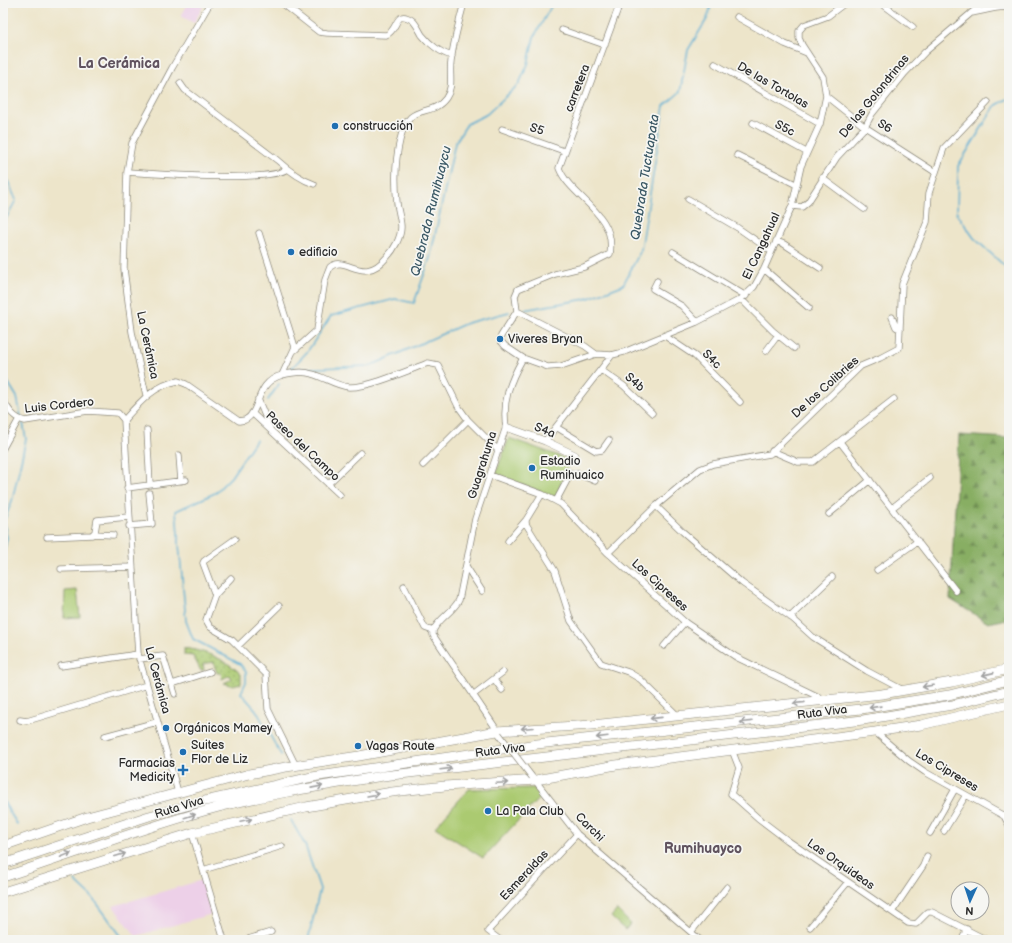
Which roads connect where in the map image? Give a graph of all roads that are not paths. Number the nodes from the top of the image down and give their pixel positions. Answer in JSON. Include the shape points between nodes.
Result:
{"nodes":[{"id":1,"x":210,"y":3,"type":"edge"},
{"id":2,"x":282,"y":3,"type":"edge"},
{"id":3,"x":464,"y":3,"type":"edge"},
{"id":4,"x":620,"y":3,"type":"edge"},
{"id":5,"x":845,"y":3,"type":"edge"},
{"id":6,"x":881,"y":3,"type":"edge"},
{"id":7,"x":983,"y":3,"type":"edge"},
{"id":8,"x":1009,"y":8,"type":"edge"},
{"id":9,"x":971,"y":13,"type":"junction"},
{"id":10,"x":737,"y":16,"type":"dead end"},
{"id":11,"x":913,"y":27,"type":"dead end"},
{"id":12,"x":562,"y":30,"type":"dead end"},
{"id":13,"x":605,"y":44,"type":"junction"},
{"id":14,"x":807,"y":53,"type":"junction"},
{"id":15,"x":452,"y":56,"type":"junction"},
{"id":16,"x":715,"y":64,"type":"dead end"},
{"id":17,"x":180,"y":83,"type":"dead end"},
{"id":18,"x":826,"y":96,"type":"junction"},
{"id":19,"x":988,"y":102,"type":"dead end"},
{"id":20,"x":753,"y":123,"type":"dead end"},
{"id":21,"x":820,"y":124,"type":"junction"},
{"id":22,"x":865,"y":126,"type":"junction"},
{"id":23,"x":502,"y":129,"type":"dead end"},
{"id":24,"x":564,"y":151,"type":"junction"},
{"id":25,"x":806,"y":152,"type":"junction"},
{"id":26,"x":737,"y":156,"type":"dead end"},
{"id":27,"x":287,"y":169,"type":"junction"},
{"id":28,"x":128,"y":172,"type":"junction"},
{"id":29,"x":935,"y":172,"type":"junction"},
{"id":30,"x":822,"y":178,"type":"junction"},
{"id":31,"x":314,"y":184,"type":"dead end"},
{"id":32,"x":797,"y":185,"type":"junction"},
{"id":33,"x":688,"y":199,"type":"dead end"},
{"id":34,"x":792,"y":206,"type":"junction"},
{"id":35,"x":864,"y":209,"type":"dead end"},
{"id":36,"x":259,"y":233,"type":"dead end"},
{"id":37,"x":776,"y":241,"type":"junction"},
{"id":38,"x":771,"y":251,"type":"junction"},
{"id":39,"x":673,"y":252,"type":"dead end"},
{"id":40,"x":820,"y":268,"type":"dead end"},
{"id":41,"x":764,"y":269,"type":"junction"},
{"id":42,"x":657,"y":281,"type":"dead end"},
{"id":43,"x":743,"y":297,"type":"junction"},
{"id":44,"x":809,"y":308,"type":"dead end"},
{"id":45,"x":517,"y":311,"type":"junction"},
{"id":46,"x":892,"y":318,"type":"dead end"},
{"id":47,"x":696,"y":322,"type":"junction"},
{"id":48,"x":900,"y":329,"type":"junction"},
{"id":49,"x":778,"y":335,"type":"junction"},
{"id":50,"x":665,"y":336,"type":"junction"},
{"id":51,"x":794,"y":348,"type":"dead end"},
{"id":52,"x":295,"y":350,"type":"junction"},
{"id":53,"x":766,"y":351,"type":"dead end"},
{"id":54,"x":596,"y":354,"type":"junction"},
{"id":55,"x":612,"y":356,"type":"junction"},
{"id":56,"x":523,"y":358,"type":"junction"},
{"id":57,"x":601,"y":370,"type":"junction"},
{"id":58,"x":282,"y":375,"type":"junction"},
{"id":59,"x":146,"y":395,"type":"junction"},
{"id":60,"x":258,"y":399,"type":"junction"},
{"id":61,"x":894,"y":399,"type":"dead end"},
{"id":62,"x":3,"y":400,"type":"edge"},
{"id":63,"x":740,"y":402,"type":"dead end"},
{"id":64,"x":252,"y":413,"type":"junction"},
{"id":65,"x":652,"y":413,"type":"dead end"},
{"id":66,"x":19,"y":420,"type":"junction"},
{"id":67,"x":124,"y":420,"type":"junction"},
{"id":68,"x":468,"y":420,"type":"junction"},
{"id":69,"x":506,"y":427,"type":"junction"},
{"id":70,"x":556,"y":428,"type":"junction"},
{"id":71,"x":147,"y":430,"type":"dead end"},
{"id":72,"x":273,"y":433,"type":"junction"},
{"id":73,"x":609,"y":440,"type":"dead end"},
{"id":74,"x":545,"y":442,"type":"junction"},
{"id":75,"x":840,"y":442,"type":"junction"},
{"id":76,"x":3,"y":448,"type":"edge"},
{"id":77,"x":499,"y":451,"type":"junction"},
{"id":78,"x":772,"y":451,"type":"junction"},
{"id":79,"x":360,"y":453,"type":"dead end"},
{"id":80,"x":179,"y":455,"type":"dead end"},
{"id":81,"x":575,"y":455,"type":"dead end"},
{"id":82,"x":423,"y":465,"type":"dead end"},
{"id":83,"x":490,"y":475,"type":"junction"},
{"id":84,"x":930,"y":478,"type":"dead end"},
{"id":85,"x":595,"y":480,"type":"dead end"},
{"id":86,"x":870,"y":480,"type":"junction"},
{"id":87,"x":328,"y":484,"type":"junction"},
{"id":88,"x":150,"y":485,"type":"junction"},
{"id":89,"x":127,"y":488,"type":"junction"},
{"id":90,"x":149,"y":493,"type":"dead end"},
{"id":91,"x":542,"y":494,"type":"junction"},
{"id":92,"x":340,"y":495,"type":"dead end"},
{"id":93,"x":556,"y":501,"type":"junction"},
{"id":94,"x":656,"y":506,"type":"junction"},
{"id":95,"x":892,"y":508,"type":"junction"},
{"id":96,"x":829,"y":514,"type":"dead end"},
{"id":97,"x":128,"y":517,"type":"junction"},
{"id":98,"x":526,"y":523,"type":"junction"},
{"id":99,"x":129,"y":526,"type":"junction"},
{"id":100,"x":93,"y":534,"type":"junction"},
{"id":101,"x":113,"y":535,"type":"dead end"},
{"id":102,"x":47,"y":537,"type":"dead end"},
{"id":103,"x":235,"y":539,"type":"dead end"},
{"id":104,"x":508,"y":541,"type":"dead end"},
{"id":105,"x":918,"y":542,"type":"junction"},
{"id":106,"x":608,"y":553,"type":"junction"},
{"id":107,"x":466,"y":566,"type":"junction"},
{"id":108,"x":132,"y":567,"type":"junction"},
{"id":109,"x":60,"y":569,"type":"dead end"},
{"id":110,"x":877,"y":570,"type":"dead end"},
{"id":111,"x":832,"y":577,"type":"dead end"},
{"id":112,"x":230,"y":578,"type":"dead end"},
{"id":113,"x":404,"y":586,"type":"dead end"},
{"id":114,"x":482,"y":591,"type":"dead end"},
{"id":115,"x":956,"y":591,"type":"dead end"},
{"id":116,"x":215,"y":595,"type":"junction"},
{"id":117,"x":279,"y":606,"type":"dead end"},
{"id":118,"x":790,"y":617,"type":"junction"},
{"id":119,"x":685,"y":622,"type":"junction"},
{"id":120,"x":433,"y":631,"type":"junction"},
{"id":121,"x":238,"y":646,"type":"junction"},
{"id":122,"x":664,"y":646,"type":"dead end"},
{"id":123,"x":138,"y":656,"type":"junction"},
{"id":124,"x":61,"y":666,"type":"dead end"},
{"id":125,"x":1009,"y":669,"type":"edge"},
{"id":126,"x":210,"y":672,"type":"dead end"},
{"id":127,"x":503,"y":672,"type":"dead end"},
{"id":128,"x":494,"y":679,"type":"junction"},
{"id":129,"x":1009,"y":680,"type":"edge"},
{"id":130,"x":172,"y":684,"type":"junction"},
{"id":131,"x":147,"y":685,"type":"junction"},
{"id":132,"x":502,"y":690,"type":"dead end"},
{"id":133,"x":903,"y":690,"type":"junction"},
{"id":134,"x":1009,"y":691,"type":"edge"},
{"id":135,"x":175,"y":694,"type":"dead end"},
{"id":136,"x":473,"y":695,"type":"junction"},
{"id":137,"x":825,"y":700,"type":"junction"},
{"id":138,"x":1009,"y":704,"type":"edge"},
{"id":139,"x":678,"y":716,"type":"junction"},
{"id":140,"x":20,"y":720,"type":"dead end"},
{"id":141,"x":157,"y":722,"type":"junction"},
{"id":142,"x":498,"y":732,"type":"junction"},
{"id":143,"x":875,"y":732,"type":"junction"},
{"id":144,"x":105,"y":736,"type":"dead end"},
{"id":145,"x":732,"y":750,"type":"junction"},
{"id":146,"x":290,"y":753,"type":"junction"},
{"id":147,"x":297,"y":765,"type":"junction"},
{"id":148,"x":286,"y":767,"type":"junction"},
{"id":149,"x":534,"y":779,"type":"junction"},
{"id":150,"x":955,"y":789,"type":"junction"},
{"id":151,"x":178,"y":792,"type":"junction"},
{"id":152,"x":966,"y":795,"type":"junction"},
{"id":153,"x":1008,"y":821,"type":"edge"},
{"id":154,"x":944,"y":832,"type":"dead end"},
{"id":155,"x":192,"y":833,"type":"junction"},
{"id":156,"x":930,"y":833,"type":"dead end"},
{"id":157,"x":577,"y":834,"type":"junction"},
{"id":158,"x":3,"y":846,"type":"edge"},
{"id":159,"x":282,"y":846,"type":"dead end"},
{"id":160,"x":40,"y":852,"type":"junction"},
{"id":161,"x":927,"y":856,"type":"dead end"},
{"id":162,"x":3,"y":858,"type":"edge"},
{"id":163,"x":49,"y":862,"type":"junction"},
{"id":164,"x":3,"y":864,"type":"edge"},
{"id":165,"x":203,"y":870,"type":"junction"},
{"id":166,"x":3,"y":876,"type":"edge"},
{"id":167,"x":3,"y":880,"type":"edge"},
{"id":168,"x":848,"y":882,"type":"junction"},
{"id":169,"x":727,"y":887,"type":"dead end"},
{"id":170,"x":3,"y":892,"type":"edge"},
{"id":171,"x":892,"y":912,"type":"junction"},
{"id":172,"x":810,"y":927,"type":"dead end"},
{"id":173,"x":967,"y":929,"type":"junction"},
{"id":174,"x":271,"y":932,"type":"dead end"},
{"id":175,"x":691,"y":932,"type":"junction"},
{"id":176,"x":224,"y":940,"type":"edge"},
{"id":177,"x":245,"y":940,"type":"edge"},
{"id":178,"x":500,"y":940,"type":"edge"},
{"id":179,"x":700,"y":940,"type":"edge"},
{"id":180,"x":962,"y":940,"type":"edge"},
{"id":181,"x":986,"y":940,"type":"edge"}],
"edges":[{"from":1,"to":28,"type":"street","name":"La Cerámica","via":[[132,143]]},
{"from":2,"to":15,"type":"street","via":[[313,27],[327,34],[386,35],[393,30],[401,17],[406,17],[413,21],[430,44]]},
{"from":3,"to":15,"type":"street"},
{"from":4,"to":13,"type":"street","name":"carretera"},
{"from":5,"to":14,"type":"street","name":"El Cangahual","via":[[828,16],[804,25],[799,38]]},
{"from":6,"to":11,"type":"street"},
{"from":7,"to":9,"type":"street","name":"De las Golondrinas"},
{"from":8,"to":9,"type":"street","via":[[1001,6]]},
{"from":9,"to":22,"type":"street","name":"De las Golondrinas","via":[[925,52],[887,95]]},
{"from":10,"to":14,"type":"street","via":[[785,44]]},
{"from":12,"to":13,"type":"street"},
{"from":13,"to":24,"type":"street","name":"carretera"},
{"from":14,"to":18,"type":"street","name":"El Cangahual","via":[[823,77]]},
{"from":15,"to":52,"type":"street","via":[[452,82],[447,97],[436,107],[410,116],[400,139],[396,176],[401,227],[399,239],[388,257],[372,270],[361,270],[340,264],[330,267],[325,280],[317,330]]},
{"from":16,"to":21,"type":"street","name":"De las Tortolas"},
{"from":17,"to":27,"type":"street","via":[[185,90]]},
{"from":18,"to":21,"type":"street","name":"El Cangahual"},
{"from":18,"to":22,"type":"street","name":"S6"},
{"from":19,"to":29,"type":"street","name":"De los Colibries","via":[[944,148]]},
{"from":20,"to":25,"type":"street","name":"S5c"},
{"from":21,"to":25,"type":"street","name":"El Cangahual"},
{"from":22,"to":29,"type":"street","name":"S6"},
{"from":22,"to":30,"type":"street","name":"De las Golondrinas"},
{"from":23,"to":24,"type":"street","name":"S5"},
{"from":24,"to":45,"type":"street","name":"carretera","via":[[558,168],[606,227],[611,247],[610,254],[584,267],[555,274],[518,289],[515,296]]},
{"from":25,"to":32,"type":"street","name":"El Cangahual"},
{"from":26,"to":32,"type":"street"},
{"from":27,"to":28,"type":"street","via":[[271,175],[189,176]]},
{"from":27,"to":31,"type":"street"},
{"from":28,"to":59,"type":"street","name":"La Cerámica","via":[[124,269],[132,332]]},
{"from":29,"to":48,"type":"street","name":"De los Colibries","via":[[929,193],[927,222],[902,284]]},
{"from":30,"to":34,"type":"street","name":"De las Golondrinas","via":[[808,202],[802,207]]},
{"from":30,"to":35,"type":"street"},
{"from":32,"to":34,"type":"street","name":"El Cangahual"},
{"from":33,"to":38,"type":"street"},
{"from":34,"to":37,"type":"street","name":"El Cangahual"},
{"from":36,"to":52,"type":"street"},
{"from":37,"to":38,"type":"street","name":"El Cangahual"},
{"from":37,"to":40,"type":"street"},
{"from":38,"to":41,"type":"street","name":"El Cangahual"},
{"from":39,"to":43,"type":"street"},
{"from":41,"to":43,"type":"street","name":"El Cangahual","via":[[754,287]]},
{"from":41,"to":44,"type":"street"},
{"from":42,"to":47,"type":"street","via":[[653,289],[682,306]]},
{"from":43,"to":47,"type":"street","name":"El Cangahual"},
{"from":43,"to":49,"type":"street"},
{"from":45,"to":54,"type":"street"},
{"from":45,"to":56,"type":"street","via":[[500,340]]},
{"from":46,"to":48,"type":"street","via":[[896,327]]},
{"from":47,"to":50,"type":"street","name":"El Cangahual"},
{"from":48,"to":78,"type":"street","name":"De los Colibries","via":[[899,348],[861,366]]},
{"from":49,"to":51,"type":"street"},
{"from":49,"to":53,"type":"street"},
{"from":50,"to":55,"type":"street","name":"El Cangahual"},
{"from":50,"to":63,"type":"street","name":"S4c","via":[[695,356]]},
{"from":52,"to":58,"type":"street"},
{"from":54,"to":55,"type":"street","name":"El Cangahual"},
{"from":54,"to":56,"type":"street","name":"El Cangahual","via":[[555,368]]},
{"from":55,"to":57,"type":"street"},
{"from":56,"to":69,"type":"street","name":"Guagrahuma","via":[[506,393]]},
{"from":57,"to":65,"type":"street","name":"S4b","via":[[624,386]]},
{"from":57,"to":70,"type":"street"},
{"from":58,"to":60,"type":"street","via":[[268,382]]},
{"from":58,"to":68,"type":"street","via":[[311,373],[343,386],[355,387],[392,377],[428,362],[434,363],[438,365],[458,406]]},
{"from":59,"to":64,"type":"street","via":[[178,381],[239,421],[249,418]]},
{"from":59,"to":67,"type":"street","name":"La Cerámica"},
{"from":60,"to":64,"type":"street"},
{"from":60,"to":72,"type":"street"},
{"from":61,"to":75,"type":"street"},
{"from":62,"to":66,"type":"street","name":"Luis Cordero"},
{"from":64,"to":72,"type":"street","name":"Paseo del Campo"},
{"from":66,"to":67,"type":"street","name":"Luis Cordero","via":[[31,421],[63,414],[101,411],[118,413]]},
{"from":66,"to":76,"type":"street"},
{"from":67,"to":89,"type":"street","name":"La Cerámica"},
{"from":68,"to":77,"type":"street"},
{"from":68,"to":82,"type":"street"},
{"from":69,"to":74,"type":"street","name":"S4a"},
{"from":69,"to":77,"type":"street","name":"Guagrahuma"},
{"from":70,"to":73,"type":"street","via":[[600,452]]},
{"from":70,"to":74,"type":"street"},
{"from":71,"to":88,"type":"street"},
{"from":72,"to":87,"type":"street","name":"Paseo del Campo"},
{"from":74,"to":81,"type":"street","name":"S4a"},
{"from":75,"to":78,"type":"street","via":[[813,462],[798,462]]},
{"from":75,"to":86,"type":"street"},
{"from":77,"to":83,"type":"street","name":"Guagrahuma"},
{"from":78,"to":94,"type":"street","name":"De los Colibries","via":[[770,454],[713,464],[700,469]]},
{"from":79,"to":87,"type":"street"},
{"from":80,"to":88,"type":"street","via":[[184,481]]},
{"from":83,"to":91,"type":"street","name":"Los Cipreses"},
{"from":83,"to":107,"type":"street","name":"Guagrahuma","via":[[476,519]]},
{"from":84,"to":95,"type":"street"},
{"from":85,"to":93,"type":"street","via":[[571,473]]},
{"from":86,"to":95,"type":"street"},
{"from":86,"to":96,"type":"street"},
{"from":87,"to":92,"type":"street","name":"Paseo del Campo"},
{"from":88,"to":89,"type":"street"},
{"from":89,"to":97,"type":"street","name":"La Cerámica"},
{"from":90,"to":99,"type":"street","via":[[152,524]]},
{"from":91,"to":93,"type":"street","name":"Los Cipreses"},
{"from":91,"to":98,"type":"street"},
{"from":93,"to":106,"type":"street","name":"Los Cipreses"},
{"from":94,"to":106,"type":"street","name":"De los Colibries"},
{"from":94,"to":118,"type":"street","via":[[742,583]]},
{"from":95,"to":105,"type":"street"},
{"from":97,"to":99,"type":"street","name":"La Cerámica"},
{"from":97,"to":100,"type":"street","via":[[97,520]]},
{"from":98,"to":104,"type":"street","via":[[524,521]]},
{"from":98,"to":139,"type":"street","via":[[555,571],[571,621],[601,663],[640,679]]},
{"from":99,"to":108,"type":"street","name":"La Cerámica"},
{"from":100,"to":101,"type":"street"},
{"from":100,"to":102,"type":"street"},
{"from":103,"to":116,"type":"street","via":[[202,563]]},
{"from":105,"to":110,"type":"street"},
{"from":105,"to":115,"type":"street"},
{"from":106,"to":119,"type":"street","name":"Los Cipreses"},
{"from":107,"to":114,"type":"street"},
{"from":107,"to":120,"type":"street","name":"Guagrahuma","via":[[459,600]]},
{"from":108,"to":109,"type":"street"},
{"from":108,"to":123,"type":"street","name":"La Cerámica"},
{"from":111,"to":118,"type":"street"},
{"from":112,"to":116,"type":"street"},
{"from":113,"to":120,"type":"street","name":"Carchi","via":[[425,628]]},
{"from":116,"to":121,"type":"street","via":[[206,620],[210,627]]},
{"from":117,"to":121,"type":"street"},
{"from":118,"to":133,"type":"street","via":[[813,637]]},
{"from":119,"to":122,"type":"street"},
{"from":119,"to":137,"type":"street","name":"Los Cipreses","via":[[736,657]]},
{"from":120,"to":136,"type":"street","name":"Carchi","via":[[433,635]]},
{"from":121,"to":146,"type":"street","via":[[266,674],[268,709]]},
{"from":123,"to":124,"type":"street"},
{"from":123,"to":130,"type":"street","via":[[163,656]]},
{"from":123,"to":131,"type":"street","name":"La Cerámica"},
{"from":125,"to":133,"type":"main road","name":"Ruta Viva","one_way":true},
{"from":126,"to":130,"type":"street"},
{"from":127,"to":128,"type":"street"},
{"from":128,"to":132,"type":"street"},
{"from":128,"to":136,"type":"street"},
{"from":129,"to":160,"type":"main road","name":"Ruta Viva","one_way":true,"via":[[942,696],[861,709],[536,744],[312,777],[149,816]]},
{"from":130,"to":135,"type":"street"},
{"from":131,"to":140,"type":"street","via":[[27,721]]},
{"from":131,"to":141,"type":"street","name":"La Cerámica"},
{"from":133,"to":137,"type":"main road","name":"Ruta Viva"},
{"from":163,"to":134,"type":"main road","name":"Ruta Viva","one_way":true,"via":[[78,850],[219,807],[320,787],[383,776],[863,720],[945,706]]},
{"from":136,"to":142,"type":"street","name":"Carchi"},
{"from":137,"to":139,"type":"main road","name":"Ruta Viva","one_way":true},
{"from":138,"to":143,"type":"main road","via":[[934,722]]},
{"from":139,"to":142,"type":"main road","name":"Ruta Viva","one_way":true},
{"from":141,"to":144,"type":"street"},
{"from":141,"to":151,"type":"street","name":"La Cerámica"},
{"from":142,"to":147,"type":"main road","name":"Ruta Viva"},
{"from":142,"to":149,"type":"street","name":"Carchi","bridge":true},
{"from":143,"to":145,"type":"main road"},
{"from":143,"to":150,"type":"street","name":"Los Cipreses","via":[[909,761]]},
{"from":145,"to":149,"type":"main road"},
{"from":145,"to":168,"type":"street","name":"Las Orquideas","via":[[739,768],[730,791],[732,796],[758,818]]},
{"from":146,"to":147,"type":"street"},
{"from":146,"to":148,"type":"street"},
{"from":147,"to":148,"type":"main road","name":"Ruta Viva"},
{"from":148,"to":151,"type":"main road","name":"Ruta Viva"},
{"from":155,"to":149,"type":"main road","one_way":true,"via":[[306,807],[392,792]]},
{"from":149,"to":157,"type":"street","name":"Carchi"},
{"from":150,"to":152,"type":"street","name":"Los Cipreses"},
{"from":150,"to":156,"type":"street"},
{"from":151,"to":158,"type":"main road","name":"Ruta Viva","via":[[87,817]]},
{"from":152,"to":153,"type":"street","name":"Los Cipreses","via":[[1004,816]]},
{"from":152,"to":154,"type":"street"},
{"from":155,"to":165,"type":"street"},
{"from":170,"to":155,"type":"main road","one_way":true},
{"from":157,"to":175,"type":"street","name":"Carchi"},
{"from":157,"to":178,"type":"street","name":"Esmeraldas","via":[[488,931]]},
{"from":159,"to":165,"type":"street"},
{"from":160,"to":162,"type":"main road"},
{"from":160,"to":164,"type":"main road","name":"Ruta Viva"},
{"from":161,"to":171,"type":"street"},
{"from":163,"to":166,"type":"main road","name":"Ruta Viva"},
{"from":163,"to":167,"type":"main road"},
{"from":165,"to":176,"type":"street"},
{"from":168,"to":171,"type":"street","name":"Las Orquideas"},
{"from":168,"to":172,"type":"street"},
{"from":169,"to":175,"type":"street"},
{"from":171,"to":173,"type":"street","name":"Las Orquideas","via":[[916,924],[928,912],[932,912]]},
{"from":173,"to":180,"type":"street"},
{"from":173,"to":181,"type":"street","name":"Las Orquideas"},
{"from":174,"to":177,"type":"street"},
{"from":175,"to":179,"type":"street","name":"Carchi"}]}
